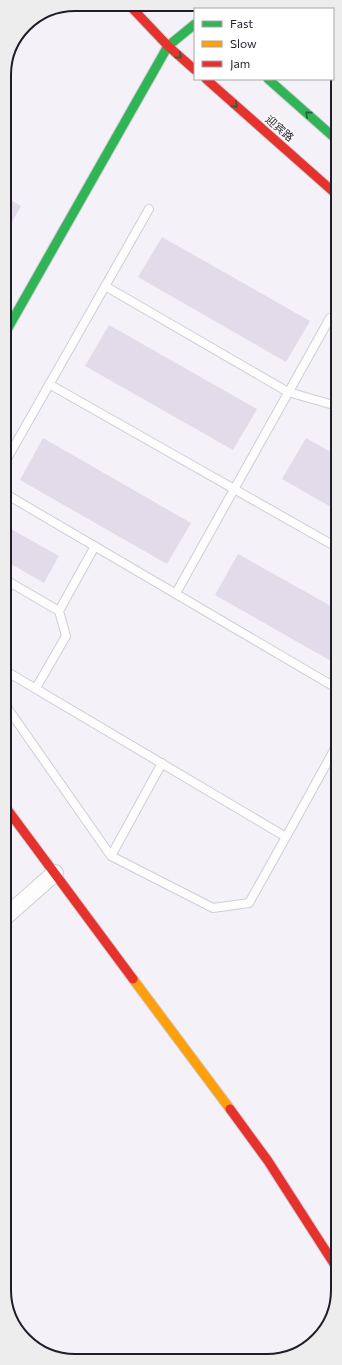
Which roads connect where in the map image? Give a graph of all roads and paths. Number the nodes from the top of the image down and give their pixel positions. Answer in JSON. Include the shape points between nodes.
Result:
{"nodes":[{"id":1,"x":135,"y":11,"type":"edge"},
{"id":2,"x":194,"y":25,"type":"edge"},
{"id":3,"x":168,"y":46,"type":"junction"},
{"id":4,"x":194,"y":69,"type":"edge"},
{"id":5,"x":207,"y":80,"type":"edge"},
{"id":6,"x":269,"y":80,"type":"edge"},
{"id":7,"x":331,"y":135,"type":"edge"},
{"id":8,"x":331,"y":190,"type":"edge"},
{"id":9,"x":148,"y":209,"type":"dead end"},
{"id":10,"x":105,"y":286,"type":"junction"},
{"id":11,"x":330,"y":318,"type":"dead end"},
{"id":12,"x":11,"y":323,"type":"edge"},
{"id":13,"x":49,"y":384,"type":"junction"},
{"id":14,"x":288,"y":392,"type":"junction"},
{"id":15,"x":331,"y":404,"type":"edge"},
{"id":16,"x":11,"y":452,"type":"edge"},
{"id":17,"x":234,"y":489,"type":"junction"},
{"id":18,"x":11,"y":497,"type":"edge"},
{"id":19,"x":331,"y":544,"type":"edge"},
{"id":20,"x":95,"y":546,"type":"junction"},
{"id":21,"x":11,"y":583,"type":"edge"},
{"id":22,"x":176,"y":593,"type":"junction"},
{"id":23,"x":59,"y":610,"type":"junction"},
{"id":24,"x":11,"y":674,"type":"edge"},
{"id":25,"x":331,"y":685,"type":"edge"},
{"id":26,"x":36,"y":688,"type":"junction"},
{"id":27,"x":11,"y":713,"type":"edge"},
{"id":28,"x":331,"y":755,"type":"edge"},
{"id":29,"x":162,"y":763,"type":"junction"},
{"id":30,"x":11,"y":814,"type":"edge"},
{"id":31,"x":286,"y":837,"type":"junction"},
{"id":32,"x":112,"y":856,"type":"junction"},
{"id":33,"x":55,"y":873,"type":"junction"},
{"id":34,"x":11,"y":912,"type":"edge"},
{"id":35,"x":331,"y":1259,"type":"edge"}],
"edges":[{"from":1,"to":3,"type":"street"},
{"from":2,"to":3,"type":"street"},
{"from":3,"to":4,"type":"street","one_way":true},
{"from":3,"to":12,"type":"street"},
{"from":5,"to":8,"type":"street","name":"迎宾路","one_way":true},
{"from":7,"to":6,"type":"street","one_way":true},
{"from":9,"to":10,"type":"lane"},
{"from":10,"to":13,"type":"lane"},
{"from":10,"to":14,"type":"lane"},
{"from":11,"to":14,"type":"lane"},
{"from":13,"to":16,"type":"lane"},
{"from":13,"to":17,"type":"lane"},
{"from":14,"to":15,"type":"lane"},
{"from":14,"to":17,"type":"lane"},
{"from":17,"to":19,"type":"lane"},
{"from":17,"to":22,"type":"lane"},
{"from":18,"to":20,"type":"lane"},
{"from":20,"to":22,"type":"lane"},
{"from":20,"to":23,"type":"lane"},
{"from":21,"to":23,"type":"lane"},
{"from":22,"to":25,"type":"lane"},
{"from":23,"to":26,"type":"lane","via":[[66,636]]},
{"from":24,"to":26,"type":"lane"},
{"from":26,"to":29,"type":"lane"},
{"from":27,"to":32,"type":"lane"},
{"from":28,"to":31,"type":"lane"},
{"from":29,"to":31,"type":"lane"},
{"from":29,"to":32,"type":"lane"},
{"from":30,"to":33,"type":"street"},
{"from":31,"to":32,"type":"lane","via":[[249,903],[213,908]]},
{"from":33,"to":34,"type":"street"},
{"from":33,"to":35,"type":"street","via":[[268,1161]]}]}
